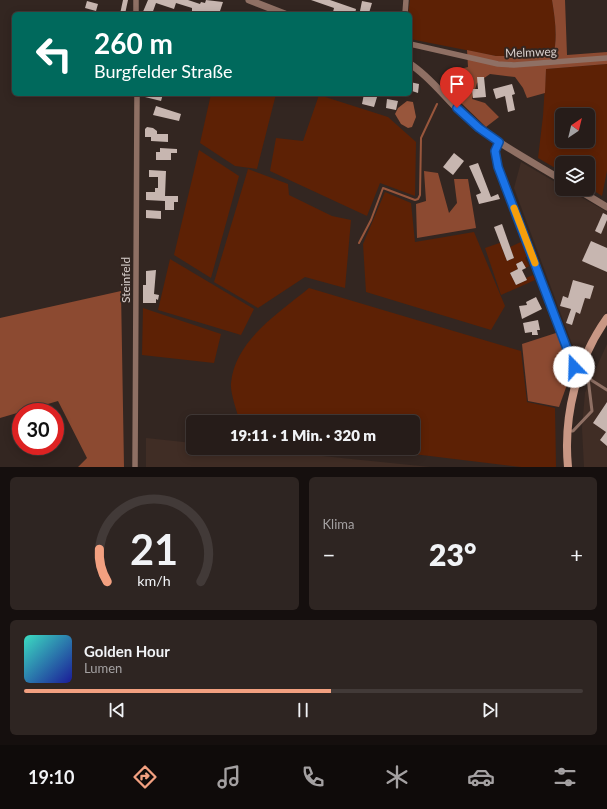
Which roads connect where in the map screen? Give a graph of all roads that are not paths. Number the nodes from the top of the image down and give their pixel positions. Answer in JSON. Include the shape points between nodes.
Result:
{"nodes":[{"id":1,"x":136,"y":0,"type":"edge"},
{"id":2,"x":249,"y":0,"type":"edge"},
{"id":3,"x":406,"y":0,"type":"edge"},
{"id":4,"x":136,"y":12,"type":"edge"},
{"id":5,"x":280,"y":12,"type":"edge"},
{"id":6,"x":405,"y":12,"type":"edge"},
{"id":7,"x":412,"y":44,"type":"edge"},
{"id":8,"x":607,"y":58,"type":"edge"},
{"id":9,"x":412,"y":66,"type":"edge"},
{"id":10,"x":137,"y":96,"type":"edge"},
{"id":11,"x":499,"y":142,"type":"junction"},
{"id":12,"x":555,"y":176,"type":"edge"},
{"id":13,"x":589,"y":196,"type":"edge"},
{"id":14,"x":607,"y":207,"type":"edge"},
{"id":15,"x":607,"y":318,"type":"edge"},
{"id":16,"x":580,"y":371,"type":"junction"},
{"id":17,"x":588,"y":378,"type":"junction"},
{"id":18,"x":607,"y":390,"type":"edge"},
{"id":19,"x":568,"y":431,"type":"junction"},
{"id":20,"x":135,"y":467,"type":"edge"},
{"id":21,"x":568,"y":467,"type":"edge"}],
"edges":[{"from":1,"to":4,"type":"street"},
{"from":2,"to":5,"type":"street"},
{"from":3,"to":6,"type":"street"},
{"from":7,"to":8,"type":"street","name":"Melmweg","via":[[506,64]]},
{"from":9,"to":11,"type":"street","via":[[427,77],[464,115]]},
{"from":10,"to":20,"type":"street","name":"Steinfeld"},
{"from":11,"to":12,"type":"street"},
{"from":11,"to":16,"type":"street","via":[[495,151],[498,167],[574,367]]},
{"from":13,"to":14,"type":"street"},
{"from":15,"to":16,"type":"main road"},
{"from":16,"to":17,"type":"lane"},
{"from":16,"to":19,"type":"main road","via":[[573,395]]},
{"from":17,"to":18,"type":"lane"},
{"from":17,"to":19,"type":"lane","via":[[592,411],[573,430]]},
{"from":19,"to":21,"type":"main road"}]}
